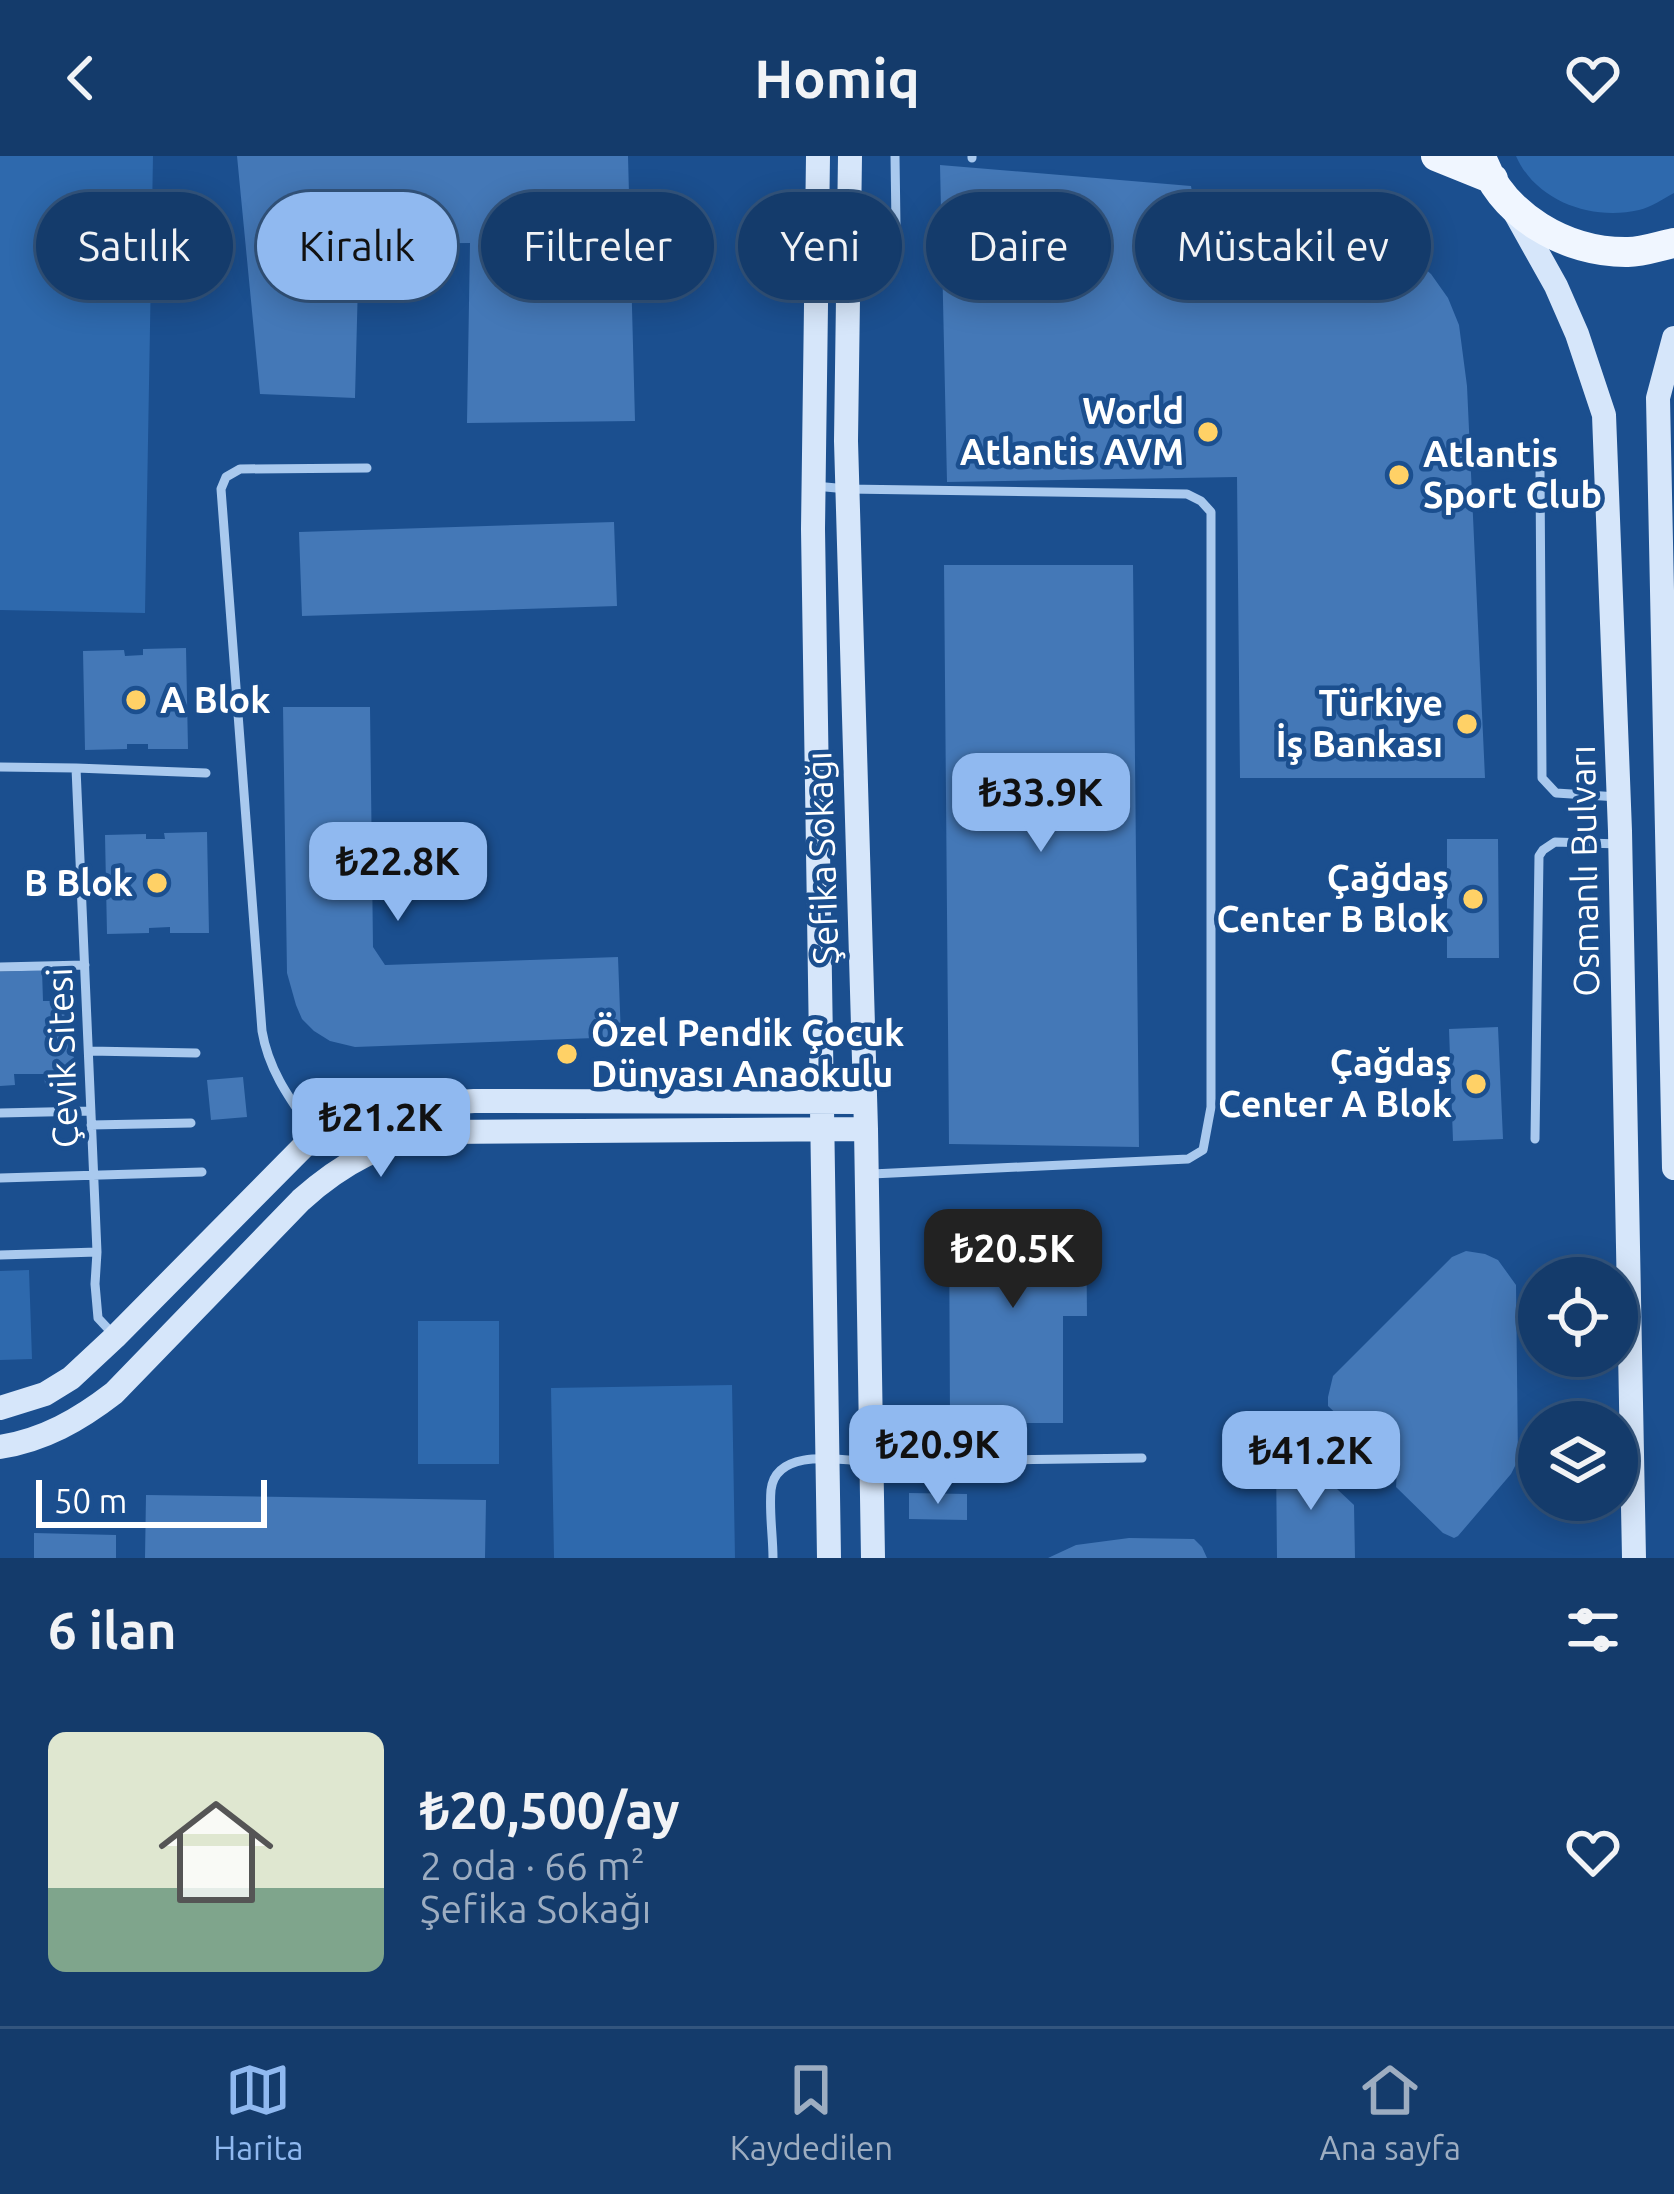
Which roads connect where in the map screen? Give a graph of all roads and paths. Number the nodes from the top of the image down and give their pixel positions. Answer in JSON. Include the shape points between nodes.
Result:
{"nodes":[{"id":1,"x":818,"y":156,"type":"edge"},
{"id":2,"x":850,"y":156,"type":"edge"},
{"id":3,"x":896,"y":156,"type":"edge"},
{"id":4,"x":1436,"y":156,"type":"edge"},
{"id":5,"x":1494,"y":180,"type":"edge"},
{"id":6,"x":896,"y":192,"type":"edge"},
{"id":7,"x":1674,"y":243,"type":"edge"},
{"id":8,"x":1674,"y":338,"type":"edge"},
{"id":9,"x":1670,"y":369,"type":"edge"},
{"id":10,"x":367,"y":468,"type":"dead end"},
{"id":11,"x":1540,"y":470,"type":"dead end"},
{"id":12,"x":813,"y":486,"type":"junction"},
{"id":13,"x":847,"y":489,"type":"junction"},
{"id":14,"x":1668,"y":569,"type":"edge"},
{"id":15,"x":0,"y":767,"type":"edge"},
{"id":16,"x":76,"y":769,"type":"junction"},
{"id":17,"x":206,"y":773,"type":"dead end"},
{"id":18,"x":1618,"y":797,"type":"junction"},
{"id":19,"x":1620,"y":844,"type":"junction"},
{"id":20,"x":1671,"y":904,"type":"edge"},
{"id":21,"x":85,"y":965,"type":"junction"},
{"id":22,"x":0,"y":967,"type":"edge"},
{"id":23,"x":88,"y":1051,"type":"junction"},
{"id":24,"x":196,"y":1053,"type":"dead end"},
{"id":25,"x":823,"y":1101,"type":"junction"},
{"id":26,"x":865,"y":1102,"type":"junction"},
{"id":27,"x":91,"y":1111,"type":"junction"},
{"id":28,"x":0,"y":1113,"type":"edge"},
{"id":29,"x":191,"y":1123,"type":"dead end"},
{"id":30,"x":91,"y":1125,"type":"junction"},
{"id":31,"x":866,"y":1130,"type":"junction"},
{"id":32,"x":823,"y":1131,"type":"junction"},
{"id":33,"x":317,"y":1138,"type":"junction"},
{"id":34,"x":1535,"y":1139,"type":"dead end"},
{"id":35,"x":1674,"y":1168,"type":"edge"},
{"id":36,"x":202,"y":1172,"type":"dead end"},
{"id":37,"x":866,"y":1174,"type":"junction"},
{"id":38,"x":94,"y":1176,"type":"junction"},
{"id":39,"x":0,"y":1178,"type":"edge"},
{"id":40,"x":97,"y":1252,"type":"junction"},
{"id":41,"x":0,"y":1255,"type":"edge"},
{"id":42,"x":116,"y":1337,"type":"junction"},
{"id":43,"x":143,"y":1363,"type":"junction"},
{"id":44,"x":0,"y":1408,"type":"edge"},
{"id":45,"x":0,"y":1448,"type":"edge"},
{"id":46,"x":1142,"y":1458,"type":"dead end"},
{"id":47,"x":828,"y":1460,"type":"junction"},
{"id":48,"x":871,"y":1462,"type":"junction"},
{"id":49,"x":773,"y":1558,"type":"edge"},
{"id":50,"x":829,"y":1558,"type":"edge"},
{"id":51,"x":873,"y":1558,"type":"edge"},
{"id":52,"x":1634,"y":1558,"type":"edge"}],
"edges":[{"from":1,"to":12,"type":"street","name":"Şefika Sokağı"},
{"from":2,"to":13,"type":"street","name":"Şefika Sokağı"},
{"from":3,"to":6,"type":"lane"},
{"from":4,"to":5,"type":"main road"},
{"from":5,"to":7,"type":"main road","via":[[1545,232],[1587,248],[1631,252]]},
{"from":5,"to":18,"type":"street","name":"Osmanlı Bulvarı","via":[[1556,286],[1604,415]]},
{"from":8,"to":9,"type":"street"},
{"from":9,"to":14,"type":"street","via":[[1658,398]]},
{"from":10,"to":33,"type":"lane","via":[[240,469],[220,489],[262,1030],[278,1081]]},
{"from":11,"to":18,"type":"lane","via":[[1542,778],[1556,793]]},
{"from":12,"to":13,"type":"lane"},
{"from":12,"to":25,"type":"street","name":"Şefika Sokağı"},
{"from":13,"to":26,"type":"street","name":"Şefika Sokağı"},
{"from":13,"to":37,"type":"lane","via":[[1187,494],[1211,512],[1210,1107],[1203,1150],[1188,1159]]},
{"from":14,"to":20,"type":"street"},
{"from":15,"to":16,"type":"lane"},
{"from":16,"to":17,"type":"lane"},
{"from":16,"to":21,"type":"lane","name":"Çevik Sitesi"},
{"from":18,"to":19,"type":"street","name":"Osmanlı Bulvarı"},
{"from":19,"to":34,"type":"lane","via":[[1555,842],[1539,856]]},
{"from":19,"to":52,"type":"street","name":"Osmanlı Bulvarı"},
{"from":20,"to":35,"type":"street"},
{"from":21,"to":22,"type":"lane"},
{"from":21,"to":23,"type":"lane","name":"Çevik Sitesi"},
{"from":23,"to":24,"type":"lane"},
{"from":23,"to":27,"type":"lane","name":"Çevik Sitesi"},
{"from":25,"to":26,"type":"street"},
{"from":25,"to":32,"type":"street","name":"Şefika Sokağı"},
{"from":25,"to":33,"type":"street","via":[[380,1107]]},
{"from":26,"to":31,"type":"street","name":"Şefika Sokağı"},
{"from":27,"to":28,"type":"lane"},
{"from":27,"to":30,"type":"lane","name":"Çevik Sitesi"},
{"from":29,"to":30,"type":"lane"},
{"from":30,"to":38,"type":"lane","name":"Çevik Sitesi"},
{"from":31,"to":32,"type":"street"},
{"from":31,"to":37,"type":"street","name":"Şefika Sokağı"},
{"from":32,"to":43,"type":"street","via":[[441,1132],[397,1141],[326,1178]]},
{"from":32,"to":47,"type":"street","name":"Şefika Sokağı"},
{"from":33,"to":42,"type":"street"},
{"from":36,"to":38,"type":"lane"},
{"from":37,"to":48,"type":"street","name":"Şefika Sokağı"},
{"from":38,"to":39,"type":"lane"},
{"from":38,"to":40,"type":"lane","name":"Çevik Sitesi"},
{"from":40,"to":41,"type":"lane"},
{"from":40,"to":42,"type":"lane","name":"Çevik Sitesi","via":[[98,1318]]},
{"from":42,"to":43,"type":"street"},
{"from":42,"to":44,"type":"street","via":[[45,1394]]},
{"from":43,"to":45,"type":"street","via":[[85,1416]]},
{"from":46,"to":48,"type":"lane"},
{"from":47,"to":48,"type":"lane"},
{"from":47,"to":49,"type":"lane","via":[[790,1463],[777,1474]]},
{"from":47,"to":50,"type":"street","name":"Şefika Sokağı"},
{"from":48,"to":51,"type":"street","name":"Şefika Sokağı"}]}
